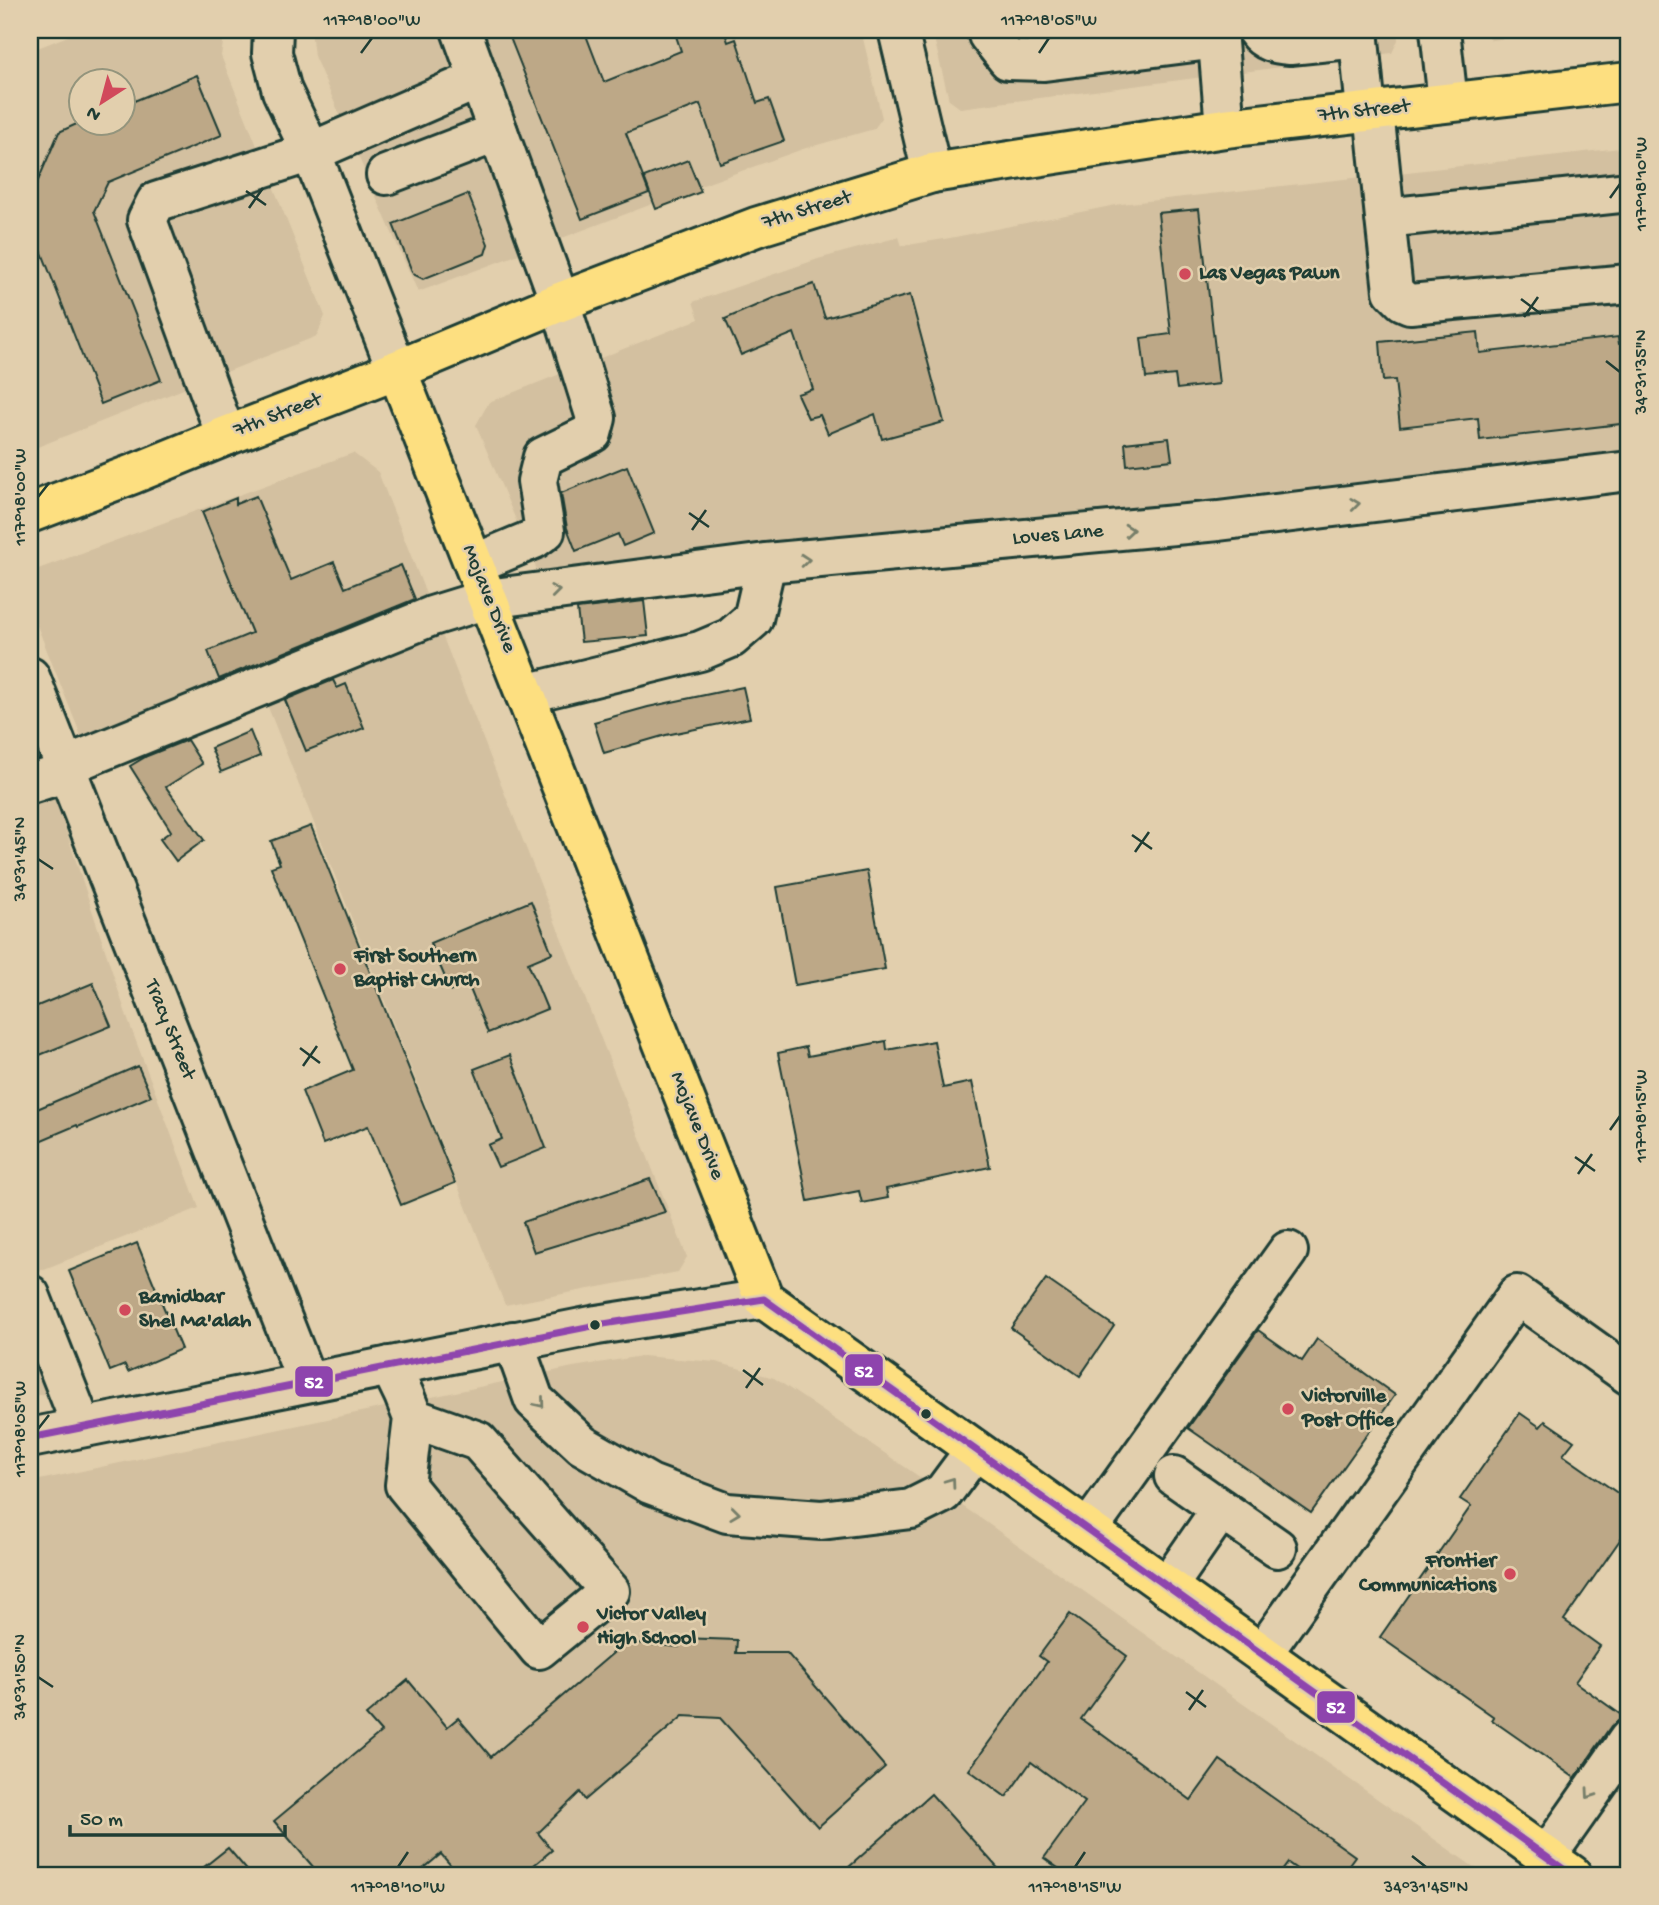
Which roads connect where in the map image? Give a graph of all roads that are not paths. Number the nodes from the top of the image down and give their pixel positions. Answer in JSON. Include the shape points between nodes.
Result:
{"nodes":[{"id":1,"x":273,"y":30,"type":"edge"},
{"id":2,"x":461,"y":30,"type":"edge"},
{"id":3,"x":898,"y":30,"type":"edge"},
{"id":4,"x":987,"y":30,"type":"edge"},
{"id":5,"x":1256,"y":30,"type":"edge"},
{"id":6,"x":1440,"y":30,"type":"edge"},
{"id":7,"x":1218,"y":34,"type":"edge"},
{"id":8,"x":1358,"y":34,"type":"edge"},
{"id":9,"x":479,"y":79,"type":"junction"},
{"id":10,"x":1629,"y":82,"type":"edge"},
{"id":11,"x":1448,"y":102,"type":"junction"},
{"id":12,"x":1370,"y":111,"type":"junction"},
{"id":13,"x":1226,"y":128,"type":"junction"},
{"id":14,"x":498,"y":132,"type":"junction"},
{"id":15,"x":311,"y":152,"type":"junction"},
{"id":16,"x":932,"y":173,"type":"junction"},
{"id":17,"x":386,"y":175,"type":"dead end"},
{"id":18,"x":1629,"y":192,"type":"edge"},
{"id":19,"x":1385,"y":218,"type":"junction"},
{"id":20,"x":1629,"y":284,"type":"edge"},
{"id":21,"x":560,"y":302,"type":"junction"},
{"id":22,"x":397,"y":370,"type":"junction"},
{"id":23,"x":226,"y":436,"type":"junction"},
{"id":24,"x":1629,"y":471,"type":"edge"},
{"id":25,"x":30,"y":513,"type":"edge"},
{"id":26,"x":474,"y":564,"type":"junction"},
{"id":27,"x":766,"y":564,"type":"junction"},
{"id":28,"x":487,"y":599,"type":"junction"},
{"id":29,"x":30,"y":677,"type":"edge"},
{"id":30,"x":525,"y":694,"type":"junction"},
{"id":31,"x":66,"y":769,"type":"junction"},
{"id":32,"x":30,"y":784,"type":"edge"},
{"id":33,"x":1288,"y":1251,"type":"dead end"},
{"id":34,"x":30,"y":1295,"type":"edge"},
{"id":35,"x":764,"y":1299,"type":"junction"},
{"id":36,"x":513,"y":1342,"type":"junction"},
{"id":37,"x":390,"y":1366,"type":"junction"},
{"id":38,"x":1629,"y":1375,"type":"edge"},
{"id":39,"x":307,"y":1382,"type":"junction"},
{"id":40,"x":413,"y":1418,"type":"junction"},
{"id":41,"x":82,"y":1427,"type":"junction"},
{"id":42,"x":30,"y":1438,"type":"edge"},
{"id":43,"x":975,"y":1450,"type":"junction"},
{"id":44,"x":1174,"y":1476,"type":"dead end"},
{"id":45,"x":1221,"y":1509,"type":"junction"},
{"id":46,"x":1088,"y":1530,"type":"junction"},
{"id":47,"x":1277,"y":1548,"type":"dead end"},
{"id":48,"x":1167,"y":1587,"type":"junction"},
{"id":49,"x":1262,"y":1654,"type":"junction"},
{"id":50,"x":1629,"y":1739,"type":"edge"},
{"id":51,"x":1629,"y":1783,"type":"edge"},
{"id":52,"x":1561,"y":1868,"type":"edge"}],
"edges":[{"from":1,"to":15,"type":"street","name":"Mojave Drive","via":[[272,53],[282,91]]},
{"from":2,"to":9,"type":"street"},
{"from":3,"to":16,"type":"street"},
{"from":4,"to":7,"type":"street","via":[[1008,60],[1044,61]]},
{"from":5,"to":8,"type":"street","via":[[1279,45]]},
{"from":6,"to":11,"type":"street"},
{"from":7,"to":13,"type":"street"},
{"from":8,"to":12,"type":"street"},
{"from":9,"to":14,"type":"street"},
{"from":9,"to":15,"type":"street"},
{"from":10,"to":11,"type":"main road","name":"7th Street"},
{"from":11,"to":12,"type":"main road","name":"7th Street"},
{"from":12,"to":13,"type":"main road","name":"7th Street"},
{"from":12,"to":19,"type":"street"},
{"from":13,"to":16,"type":"main road","name":"7th Street"},
{"from":14,"to":17,"type":"street"},
{"from":14,"to":21,"type":"street"},
{"from":15,"to":22,"type":"street","name":"Mojave Drive"},
{"from":15,"to":23,"type":"street","via":[[156,202],[146,220]]},
{"from":16,"to":21,"type":"main road","name":"7th Street","via":[[756,227]]},
{"from":18,"to":19,"type":"street"},
{"from":19,"to":20,"type":"street","via":[[1393,291],[1410,304]]},
{"from":21,"to":22,"type":"main road","name":"7th Street"},
{"from":21,"to":26,"type":"street","via":[[596,418],[592,433],[543,457],[537,481],[545,531]]},
{"from":22,"to":23,"type":"main road","name":"7th Street"},
{"from":22,"to":26,"type":"main road","name":"Mojave Drive"},
{"from":23,"to":25,"type":"main road","name":"7th Street"},
{"from":27,"to":24,"type":"street","name":"Loves Lane","one_way":true,"via":[[1218,521]]},
{"from":26,"to":28,"type":"main road","name":"Mojave Drive"},
{"from":28,"to":27,"type":"street","name":"Loves Lane","one_way":true},
{"from":27,"to":30,"type":"street","via":[[753,619],[731,638],[701,651]]},
{"from":28,"to":30,"type":"main road","name":"Mojave Drive"},
{"from":28,"to":31,"type":"street","name":"Loves Lane","via":[[432,616]]},
{"from":29,"to":31,"type":"street","name":"Tracy Street"},
{"from":30,"to":35,"type":"main road","name":"Mojave Drive"},
{"from":31,"to":32,"type":"street","name":"Loves Lane"},
{"from":31,"to":39,"type":"street","name":"Tracy Street"},
{"from":33,"to":46,"type":"street"},
{"from":34,"to":41,"type":"street"},
{"from":35,"to":36,"type":"street"},
{"from":35,"to":43,"type":"main road"},
{"from":36,"to":37,"type":"street"},
{"from":36,"to":43,"type":"street","one_way":true,"via":[[534,1400],[582,1445],[650,1484],[727,1513],[821,1520],[911,1509],[943,1493]]},
{"from":37,"to":39,"type":"street"},
{"from":37,"to":40,"type":"street"},
{"from":38,"to":49,"type":"street","via":[[1517,1295]]},
{"from":39,"to":41,"type":"street"},
{"from":40,"to":40,"type":"street","via":[[405,1485],[539,1649],[610,1591],[478,1441]]},
{"from":41,"to":42,"type":"street"},
{"from":43,"to":46,"type":"main road"},
{"from":44,"to":45,"type":"street"},
{"from":45,"to":47,"type":"street"},
{"from":45,"to":48,"type":"street"},
{"from":46,"to":48,"type":"main road"},
{"from":48,"to":49,"type":"main road"},
{"from":49,"to":52,"type":"main road"},
{"from":50,"to":52,"type":"street","one_way":true},
{"from":51,"to":52,"type":"street"}]}
